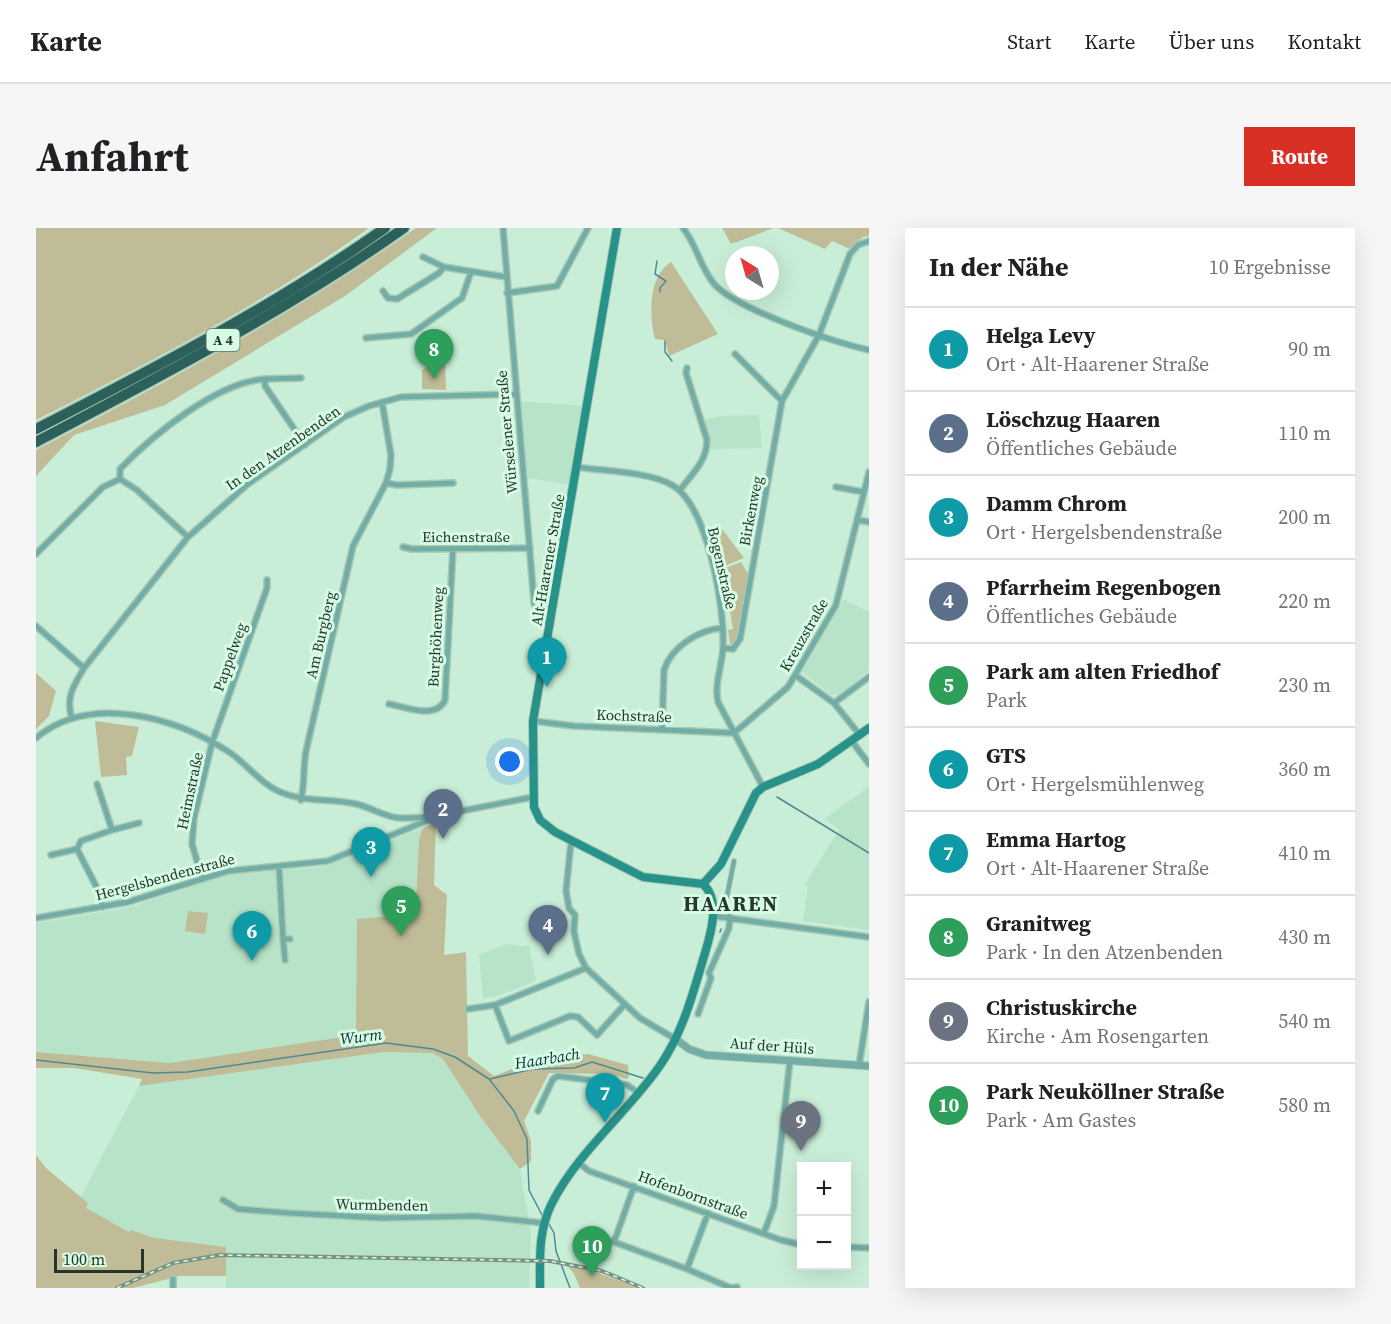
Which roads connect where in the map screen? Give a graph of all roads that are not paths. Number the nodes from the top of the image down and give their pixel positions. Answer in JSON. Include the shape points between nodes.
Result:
{"nodes":[{"id":1,"x":385,"y":228,"type":"edge"},
{"id":2,"x":404,"y":228,"type":"edge"},
{"id":3,"x":502,"y":228,"type":"edge"},
{"id":4,"x":588,"y":228,"type":"edge"},
{"id":5,"x":617,"y":228,"type":"edge"},
{"id":6,"x":683,"y":228,"type":"edge"},
{"id":7,"x":869,"y":241,"type":"edge"},
{"id":8,"x":423,"y":257,"type":"dead end"},
{"id":9,"x":444,"y":267,"type":"junction"},
{"id":10,"x":471,"y":272,"type":"junction"},
{"id":11,"x":506,"y":277,"type":"junction"},
{"id":12,"x":383,"y":291,"type":"dead end"},
{"id":13,"x":507,"y":292,"type":"junction"},
{"id":14,"x":819,"y":335,"type":"junction"},
{"id":15,"x":366,"y":338,"type":"dead end"},
{"id":16,"x":869,"y":350,"type":"edge"},
{"id":17,"x":735,"y":354,"type":"dead end"},
{"id":18,"x":687,"y":368,"type":"dead end"},
{"id":19,"x":301,"y":378,"type":"dead end"},
{"id":20,"x":265,"y":379,"type":"junction"},
{"id":21,"x":515,"y":394,"type":"junction"},
{"id":22,"x":782,"y":401,"type":"junction"},
{"id":23,"x":382,"y":402,"type":"junction"},
{"id":24,"x":36,"y":429,"type":"edge"},
{"id":25,"x":36,"y":442,"type":"edge"},
{"id":26,"x":305,"y":445,"type":"junction"},
{"id":27,"x":578,"y":467,"type":"junction"},
{"id":28,"x":869,"y":472,"type":"edge"},
{"id":29,"x":120,"y":479,"type":"junction"},
{"id":30,"x":386,"y":483,"type":"junction"},
{"id":31,"x":453,"y":483,"type":"dead end"},
{"id":32,"x":836,"y":487,"type":"dead end"},
{"id":33,"x":680,"y":490,"type":"junction"},
{"id":34,"x":864,"y":492,"type":"junction"},
{"id":35,"x":858,"y":520,"type":"junction"},
{"id":36,"x":869,"y":522,"type":"edge"},
{"id":37,"x":188,"y":537,"type":"junction"},
{"id":38,"x":403,"y":547,"type":"dead end"},
{"id":39,"x":530,"y":548,"type":"junction"},
{"id":40,"x":453,"y":549,"type":"junction"},
{"id":41,"x":36,"y":554,"type":"edge"},
{"id":42,"x":267,"y":580,"type":"dead end"},
{"id":43,"x":551,"y":624,"type":"junction"},
{"id":44,"x":36,"y":626,"type":"edge"},
{"id":45,"x":722,"y":628,"type":"junction"},
{"id":46,"x":723,"y":648,"type":"junction"},
{"id":47,"x":84,"y":668,"type":"junction"},
{"id":48,"x":795,"y":675,"type":"junction"},
{"id":49,"x":869,"y":677,"type":"edge"},
{"id":50,"x":834,"y":703,"type":"junction"},
{"id":51,"x":389,"y":704,"type":"dead end"},
{"id":52,"x":72,"y":718,"type":"junction"},
{"id":53,"x":533,"y":721,"type":"junction"},
{"id":54,"x":869,"y":728,"type":"edge"},
{"id":55,"x":662,"y":729,"type":"junction"},
{"id":56,"x":734,"y":733,"type":"junction"},
{"id":57,"x":859,"y":734,"type":"junction"},
{"id":58,"x":36,"y":738,"type":"edge"},
{"id":59,"x":851,"y":740,"type":"junction"},
{"id":60,"x":212,"y":743,"type":"junction"},
{"id":61,"x":869,"y":764,"type":"edge"},
{"id":62,"x":97,"y":783,"type":"dead end"},
{"id":63,"x":763,"y":787,"type":"junction"},
{"id":64,"x":533,"y":796,"type":"junction"},
{"id":65,"x":301,"y":800,"type":"junction"},
{"id":66,"x":435,"y":817,"type":"junction"},
{"id":67,"x":400,"y":818,"type":"junction"},
{"id":68,"x":139,"y":823,"type":"dead end"},
{"id":69,"x":112,"y":830,"type":"junction"},
{"id":70,"x":404,"y":831,"type":"junction"},
{"id":71,"x":571,"y":842,"type":"junction"},
{"id":72,"x":76,"y":849,"type":"junction"},
{"id":73,"x":51,"y":855,"type":"dead end"},
{"id":74,"x":734,"y":861,"type":"dead end"},
{"id":75,"x":279,"y":866,"type":"junction"},
{"id":76,"x":202,"y":878,"type":"junction"},
{"id":77,"x":703,"y":884,"type":"junction"},
{"id":78,"x":726,"y":901,"type":"junction"},
{"id":79,"x":712,"y":902,"type":"junction"},
{"id":80,"x":103,"y":907,"type":"junction"},
{"id":81,"x":713,"y":916,"type":"junction"},
{"id":82,"x":36,"y":918,"type":"edge"},
{"id":83,"x":730,"y":918,"type":"junction"},
{"id":84,"x":869,"y":937,"type":"edge"},
{"id":85,"x":704,"y":957,"type":"junction"},
{"id":86,"x":285,"y":960,"type":"dead end"},
{"id":87,"x":714,"y":960,"type":"junction"},
{"id":88,"x":586,"y":968,"type":"junction"},
{"id":89,"x":700,"y":971,"type":"junction"},
{"id":90,"x":709,"y":973,"type":"junction"},
{"id":91,"x":869,"y":1002,"type":"edge"},
{"id":92,"x":625,"y":1004,"type":"junction"},
{"id":93,"x":495,"y":1005,"type":"junction"},
{"id":94,"x":468,"y":1009,"type":"dead end"},
{"id":95,"x":698,"y":1014,"type":"dead end"},
{"id":96,"x":677,"y":1040,"type":"junction"},
{"id":97,"x":790,"y":1060,"type":"junction"},
{"id":98,"x":859,"y":1065,"type":"junction"},
{"id":99,"x":869,"y":1066,"type":"edge"},
{"id":100,"x":639,"y":1093,"type":"junction"},
{"id":101,"x":538,"y":1111,"type":"dead end"},
{"id":102,"x":579,"y":1163,"type":"junction"},
{"id":103,"x":634,"y":1186,"type":"junction"},
{"id":104,"x":223,"y":1200,"type":"dead end"},
{"id":105,"x":708,"y":1213,"type":"junction"},
{"id":106,"x":544,"y":1219,"type":"junction"},
{"id":107,"x":764,"y":1233,"type":"junction"},
{"id":108,"x":600,"y":1239,"type":"dead end"},
{"id":109,"x":614,"y":1242,"type":"junction"},
{"id":110,"x":797,"y":1244,"type":"edge"},
{"id":111,"x":851,"y":1247,"type":"edge"},
{"id":112,"x":869,"y":1248,"type":"edge"},
{"id":113,"x":687,"y":1269,"type":"junction"},
{"id":114,"x":173,"y":1278,"type":"dead end"},
{"id":115,"x":737,"y":1287,"type":"edge"},
{"id":116,"x":173,"y":1288,"type":"edge"},
{"id":117,"x":540,"y":1288,"type":"edge"}],
"edges":[{"from":1,"to":24,"type":"highway","number":"A 4","via":[[270,301]]},
{"from":2,"to":25,"type":"highway","number":"A 4","via":[[232,335]]},
{"from":3,"to":11,"type":"street","name":"Würselener Straße"},
{"from":4,"to":13,"type":"street","via":[[557,286]]},
{"from":5,"to":27,"type":"main road","name":"Alt-Haarener Straße"},
{"from":6,"to":14,"type":"street","via":[[710,278],[728,295],[745,306]]},
{"from":7,"to":14,"type":"street","name":"Birkenweg","via":[[850,254]]},
{"from":8,"to":9,"type":"street"},
{"from":9,"to":10,"type":"street"},
{"from":9,"to":12,"type":"street","via":[[397,299],[388,298]]},
{"from":10,"to":11,"type":"street"},
{"from":10,"to":15,"type":"street","via":[[462,298],[411,334]]},
{"from":11,"to":13,"type":"street","name":"Würselener Straße"},
{"from":13,"to":21,"type":"street","name":"Würselener Straße"},
{"from":14,"to":16,"type":"street"},
{"from":14,"to":22,"type":"street","name":"Birkenweg"},
{"from":17,"to":22,"type":"street"},
{"from":18,"to":33,"type":"street","via":[[707,450]]},
{"from":19,"to":20,"type":"street"},
{"from":20,"to":26,"type":"street"},
{"from":20,"to":29,"type":"street","via":[[250,380],[175,421],[120,469]]},
{"from":21,"to":23,"type":"street","name":"In den Atzenbenden","via":[[417,395]]},
{"from":21,"to":39,"type":"street","name":"Würselener Straße"},
{"from":22,"to":46,"type":"street","name":"Birkenweg","via":[[740,639],[733,649]]},
{"from":23,"to":26,"type":"street","name":"In den Atzenbenden","via":[[356,411]]},
{"from":23,"to":30,"type":"street","name":"Am Burgberg","via":[[391,455]]},
{"from":26,"to":37,"type":"street","name":"In den Atzenbenden","via":[[248,484]]},
{"from":27,"to":33,"type":"street","via":[[656,479]]},
{"from":27,"to":43,"type":"main road","name":"Alt-Haarener Straße"},
{"from":28,"to":34,"type":"street","name":"Kreuzstraße"},
{"from":29,"to":37,"type":"street"},
{"from":29,"to":41,"type":"street","via":[[103,487]]},
{"from":30,"to":31,"type":"street"},
{"from":30,"to":65,"type":"street","name":"Am Burgberg","via":[[353,546],[306,751]]},
{"from":32,"to":34,"type":"street"},
{"from":33,"to":45,"type":"street","name":"Bogenstraße","via":[[691,503],[706,545]]},
{"from":34,"to":35,"type":"street","name":"Kreuzstraße"},
{"from":35,"to":36,"type":"street"},
{"from":35,"to":48,"type":"street","name":"Kreuzstraße","via":[[839,598]]},
{"from":37,"to":47,"type":"street","name":"In den Atzenbenden"},
{"from":38,"to":40,"type":"street","name":"Eichenstraße"},
{"from":39,"to":40,"type":"street","name":"Eichenstraße"},
{"from":39,"to":43,"type":"street","name":"Würselener Straße","via":[[536,615]]},
{"from":40,"to":51,"type":"street","name":"Burghöhenweg","via":[[445,700],[432,711]]},
{"from":42,"to":60,"type":"street","name":"Pappelweg"},
{"from":43,"to":53,"type":"main road","name":"Alt-Haarener Straße"},
{"from":44,"to":47,"type":"street"},
{"from":45,"to":46,"type":"street","name":"Bogenstraße"},
{"from":45,"to":55,"type":"street","via":[[697,635],[667,662]]},
{"from":46,"to":56,"type":"street","name":"Bogenstraße","via":[[717,695]]},
{"from":47,"to":52,"type":"street","name":"In den Atzenbenden","via":[[69,699]]},
{"from":48,"to":50,"type":"street"},
{"from":48,"to":56,"type":"street","name":"Kreuzstraße","via":[[788,687]]},
{"from":49,"to":50,"type":"street"},
{"from":50,"to":57,"type":"street"},
{"from":52,"to":58,"type":"street"},
{"from":52,"to":60,"type":"street","via":[[88,714],[141,717]]},
{"from":53,"to":55,"type":"street","name":"Kochstraße"},
{"from":53,"to":64,"type":"main road","name":"Alt-Haarener Straße"},
{"from":54,"to":57,"type":"main road"},
{"from":55,"to":56,"type":"street","name":"Kochstraße"},
{"from":56,"to":63,"type":"street","name":"Bogenstraße"},
{"from":57,"to":59,"type":"main road"},
{"from":59,"to":61,"type":"street"},
{"from":59,"to":63,"type":"main road","via":[[818,764]]},
{"from":60,"to":65,"type":"street","via":[[271,788]]},
{"from":60,"to":76,"type":"street","name":"Heimstraße","via":[[191,835]]},
{"from":62,"to":69,"type":"street"},
{"from":63,"to":77,"type":"main road","via":[[751,800],[721,864]]},
{"from":64,"to":66,"type":"street"},
{"from":64,"to":71,"type":"main road","name":"Alt-Haarener Straße","via":[[540,820]]},
{"from":65,"to":67,"type":"street","via":[[357,804]]},
{"from":66,"to":67,"type":"street"},
{"from":66,"to":70,"type":"street","name":"Hergelsbendenstraße"},
{"from":67,"to":70,"type":"street"},
{"from":68,"to":69,"type":"street"},
{"from":69,"to":72,"type":"street","via":[[81,841]]},
{"from":70,"to":75,"type":"street","name":"Hergelsbendenstraße","via":[[328,861]]},
{"from":71,"to":77,"type":"main road","name":"Alt-Haarener Straße","via":[[652,880]]},
{"from":71,"to":88,"type":"street","via":[[566,891],[576,919],[573,926],[579,954]]},
{"from":72,"to":73,"type":"street"},
{"from":72,"to":80,"type":"street"},
{"from":74,"to":78,"type":"street"},
{"from":75,"to":76,"type":"street","name":"Hergelsbendenstraße"},
{"from":75,"to":86,"type":"street"},
{"from":76,"to":80,"type":"street","name":"Hergelsbendenstraße"},
{"from":77,"to":79,"type":"main road"},
{"from":78,"to":79,"type":"street"},
{"from":78,"to":83,"type":"street"},
{"from":79,"to":81,"type":"main road"},
{"from":80,"to":82,"type":"street","name":"Hergelsbendenstraße"},
{"from":81,"to":83,"type":"street"},
{"from":81,"to":85,"type":"main road"},
{"from":83,"to":84,"type":"street"},
{"from":83,"to":87,"type":"street"},
{"from":85,"to":87,"type":"street"},
{"from":85,"to":89,"type":"main road"},
{"from":87,"to":90,"type":"street"},
{"from":88,"to":92,"type":"street"},
{"from":88,"to":93,"type":"street"},
{"from":89,"to":90,"type":"street"},
{"from":89,"to":96,"type":"main road"},
{"from":90,"to":95,"type":"street","via":[[711,978]]},
{"from":91,"to":98,"type":"street"},
{"from":92,"to":93,"type":"street","via":[[597,1035],[578,1017],[570,1016],[509,1041]]},
{"from":92,"to":96,"type":"street","via":[[648,1024]]},
{"from":93,"to":94,"type":"street"},
{"from":96,"to":97,"type":"street","name":"Auf der Hüls","via":[[706,1055]]},
{"from":96,"to":100,"type":"main road"},
{"from":97,"to":98,"type":"street","name":"Auf der Hüls"},
{"from":97,"to":107,"type":"street","via":[[774,1206]]},
{"from":98,"to":99,"type":"street","name":"Auf der Hüls"},
{"from":100,"to":101,"type":"street","via":[[627,1085],[558,1076]]},
{"from":100,"to":102,"type":"main road"},
{"from":102,"to":103,"type":"street","name":"Hofenbornstraße","via":[[589,1171]]},
{"from":102,"to":106,"type":"main road"},
{"from":103,"to":105,"type":"street","name":"Hofenbornstraße"},
{"from":103,"to":109,"type":"street"},
{"from":104,"to":106,"type":"street","name":"Wurmbenden","via":[[238,1209],[288,1213]]},
{"from":105,"to":107,"type":"street","name":"Hofenbornstraße"},
{"from":105,"to":113,"type":"street"},
{"from":106,"to":117,"type":"main road"},
{"from":107,"to":110,"type":"street","name":"Hofenbornstraße"},
{"from":108,"to":109,"type":"street"},
{"from":109,"to":113,"type":"street"},
{"from":111,"to":112,"type":"street"},
{"from":113,"to":115,"type":"street"},
{"from":114,"to":116,"type":"street"}]}
